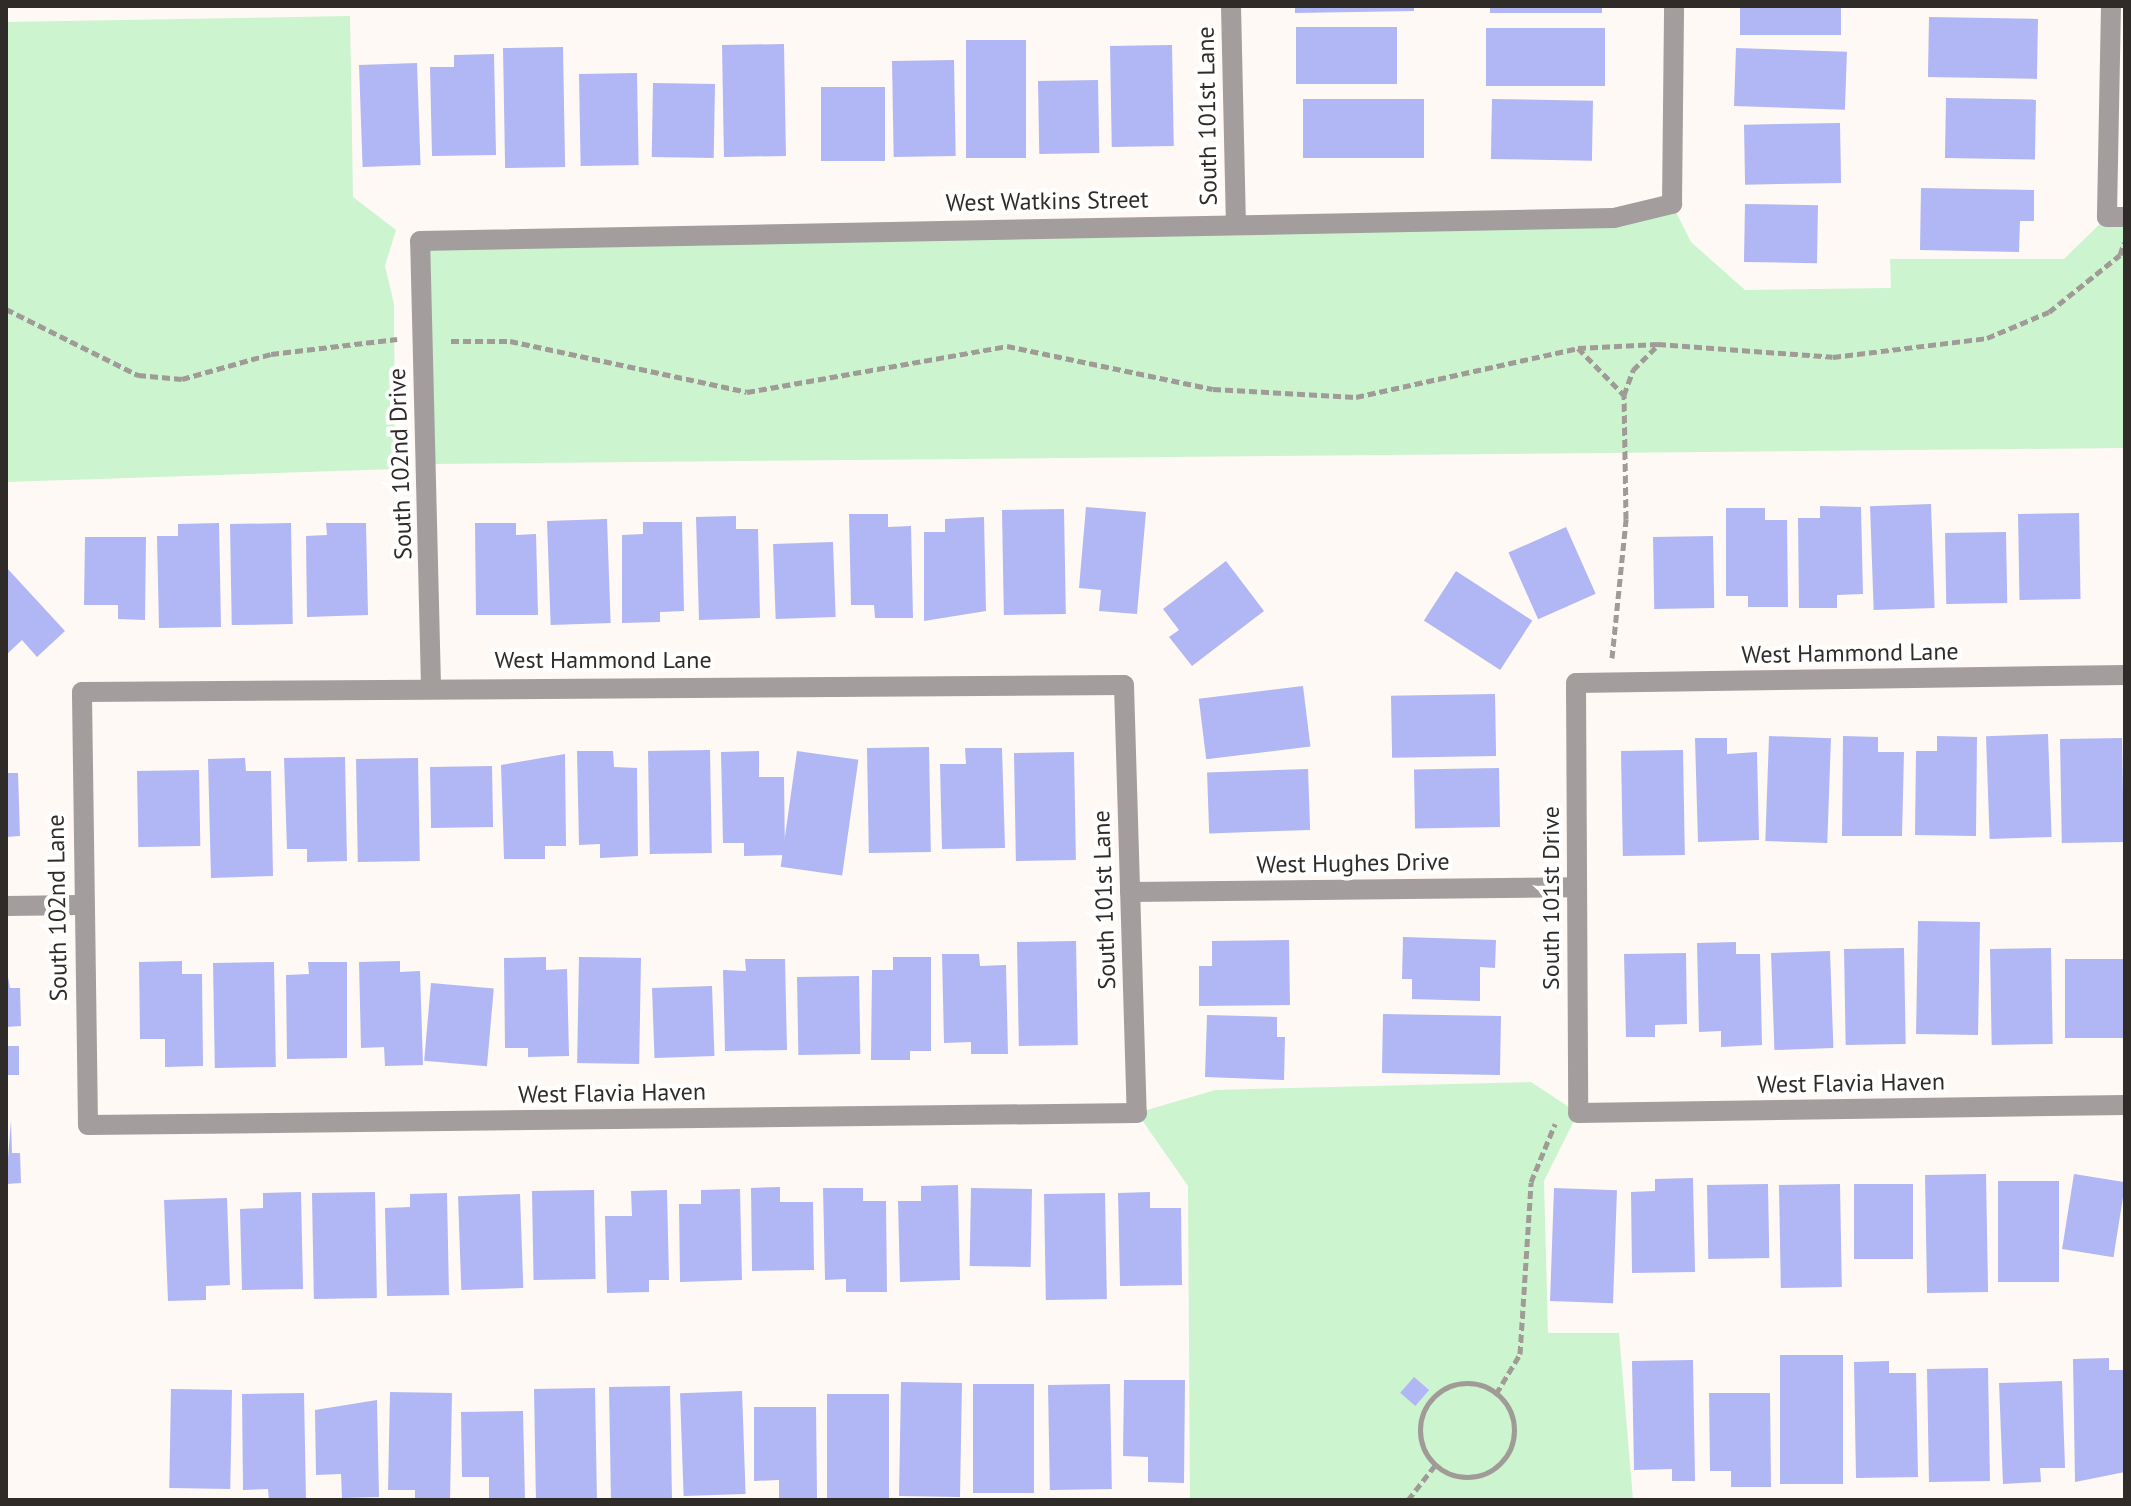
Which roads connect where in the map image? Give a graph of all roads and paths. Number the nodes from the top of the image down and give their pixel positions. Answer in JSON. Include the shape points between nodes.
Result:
{"nodes":[{"id":1,"x":1231,"y":6,"type":"edge"},
{"id":2,"x":1674,"y":6,"type":"edge"},
{"id":3,"x":2111,"y":6,"type":"edge"},
{"id":4,"x":2116,"y":217,"type":"edge"},
{"id":5,"x":1236,"y":224,"type":"junction"},
{"id":6,"x":420,"y":241,"type":"joint"},
{"id":7,"x":2125,"y":241,"type":"edge"},
{"id":8,"x":6,"y":309,"type":"edge"},
{"id":9,"x":423,"y":341,"type":"junction"},
{"id":10,"x":1658,"y":344,"type":"junction"},
{"id":11,"x":1578,"y":348,"type":"junction"},
{"id":12,"x":1624,"y":395,"type":"junction"},
{"id":13,"x":2125,"y":675,"type":"edge"},
{"id":14,"x":1576,"y":683,"type":"joint"},
{"id":15,"x":1608,"y":683,"type":"junction"},
{"id":16,"x":1124,"y":685,"type":"joint"},
{"id":17,"x":431,"y":686,"type":"junction"},
{"id":18,"x":82,"y":692,"type":"joint"},
{"id":19,"x":1576,"y":887,"type":"junction"},
{"id":20,"x":1130,"y":892,"type":"junction"},
{"id":21,"x":81,"y":905,"type":"junction"},
{"id":22,"x":6,"y":906,"type":"edge"},
{"id":23,"x":2125,"y":1105,"type":"edge"},
{"id":24,"x":1137,"y":1113,"type":"joint"},
{"id":25,"x":1578,"y":1113,"type":"junction"},
{"id":26,"x":88,"y":1125,"type":"joint"},
{"id":27,"x":1496,"y":1394,"type":"junction"},
{"id":28,"x":1436,"y":1464,"type":"junction"},
{"id":29,"x":1408,"y":1500,"type":"edge"}],
"edges":[{"from":1,"to":5,"type":"street","name":"South 101st Lane"},
{"from":2,"to":5,"type":"street","name":"West Watkins Street","via":[[1672,204],[1614,218]]},
{"from":3,"to":4,"type":"street"},
{"from":5,"to":6,"type":"street","name":"West Watkins Street"},
{"from":6,"to":9,"type":"street","name":"South 102nd Drive"},
{"from":7,"to":10,"type":"path","via":[[2120,255],[2049,312],[1987,338],[1833,357]]},
{"from":8,"to":9,"type":"path","via":[[138,375],[182,379],[271,354],[388,338]]},
{"from":9,"to":11,"type":"path","via":[[510,341],[747,392],[1007,346],[1213,389],[1356,397]]},
{"from":9,"to":17,"type":"street","name":"South 102nd Drive"},
{"from":10,"to":11,"type":"path"},
{"from":10,"to":12,"type":"path","via":[[1633,370]]},
{"from":11,"to":12,"type":"path"},
{"from":12,"to":15,"type":"path","via":[[1626,519]]},
{"from":13,"to":15,"type":"street","name":"West Hammond Lane"},
{"from":14,"to":15,"type":"street","name":"West Hammond Lane"},
{"from":14,"to":19,"type":"street","name":"South 101st Drive"},
{"from":16,"to":17,"type":"street","name":"West Hammond Lane"},
{"from":16,"to":20,"type":"street","name":"South 101st Lane"},
{"from":17,"to":18,"type":"street","name":"West Hammond Lane"},
{"from":18,"to":21,"type":"street","name":"South 102nd Lane"},
{"from":19,"to":20,"type":"street","name":"West Hughes Drive"},
{"from":19,"to":25,"type":"street","name":"South 101st Drive"},
{"from":20,"to":24,"type":"street","name":"South 101st Lane"},
{"from":21,"to":22,"type":"street"},
{"from":21,"to":26,"type":"street","name":"South 102nd Lane"},
{"from":23,"to":25,"type":"street","name":"West Flavia Haven"},
{"from":24,"to":26,"type":"street","name":"West Flavia Haven"},
{"from":25,"to":27,"type":"path","via":[[1549,1127],[1531,1182],[1520,1354]]},
{"from":27,"to":28,"type":"path","via":[[1460,1383],[1432,1399],[1420,1428]]},
{"from":27,"to":28,"type":"path","via":[[1514,1425],[1498,1465],[1471,1477]]},
{"from":28,"to":29,"type":"path"}]}
